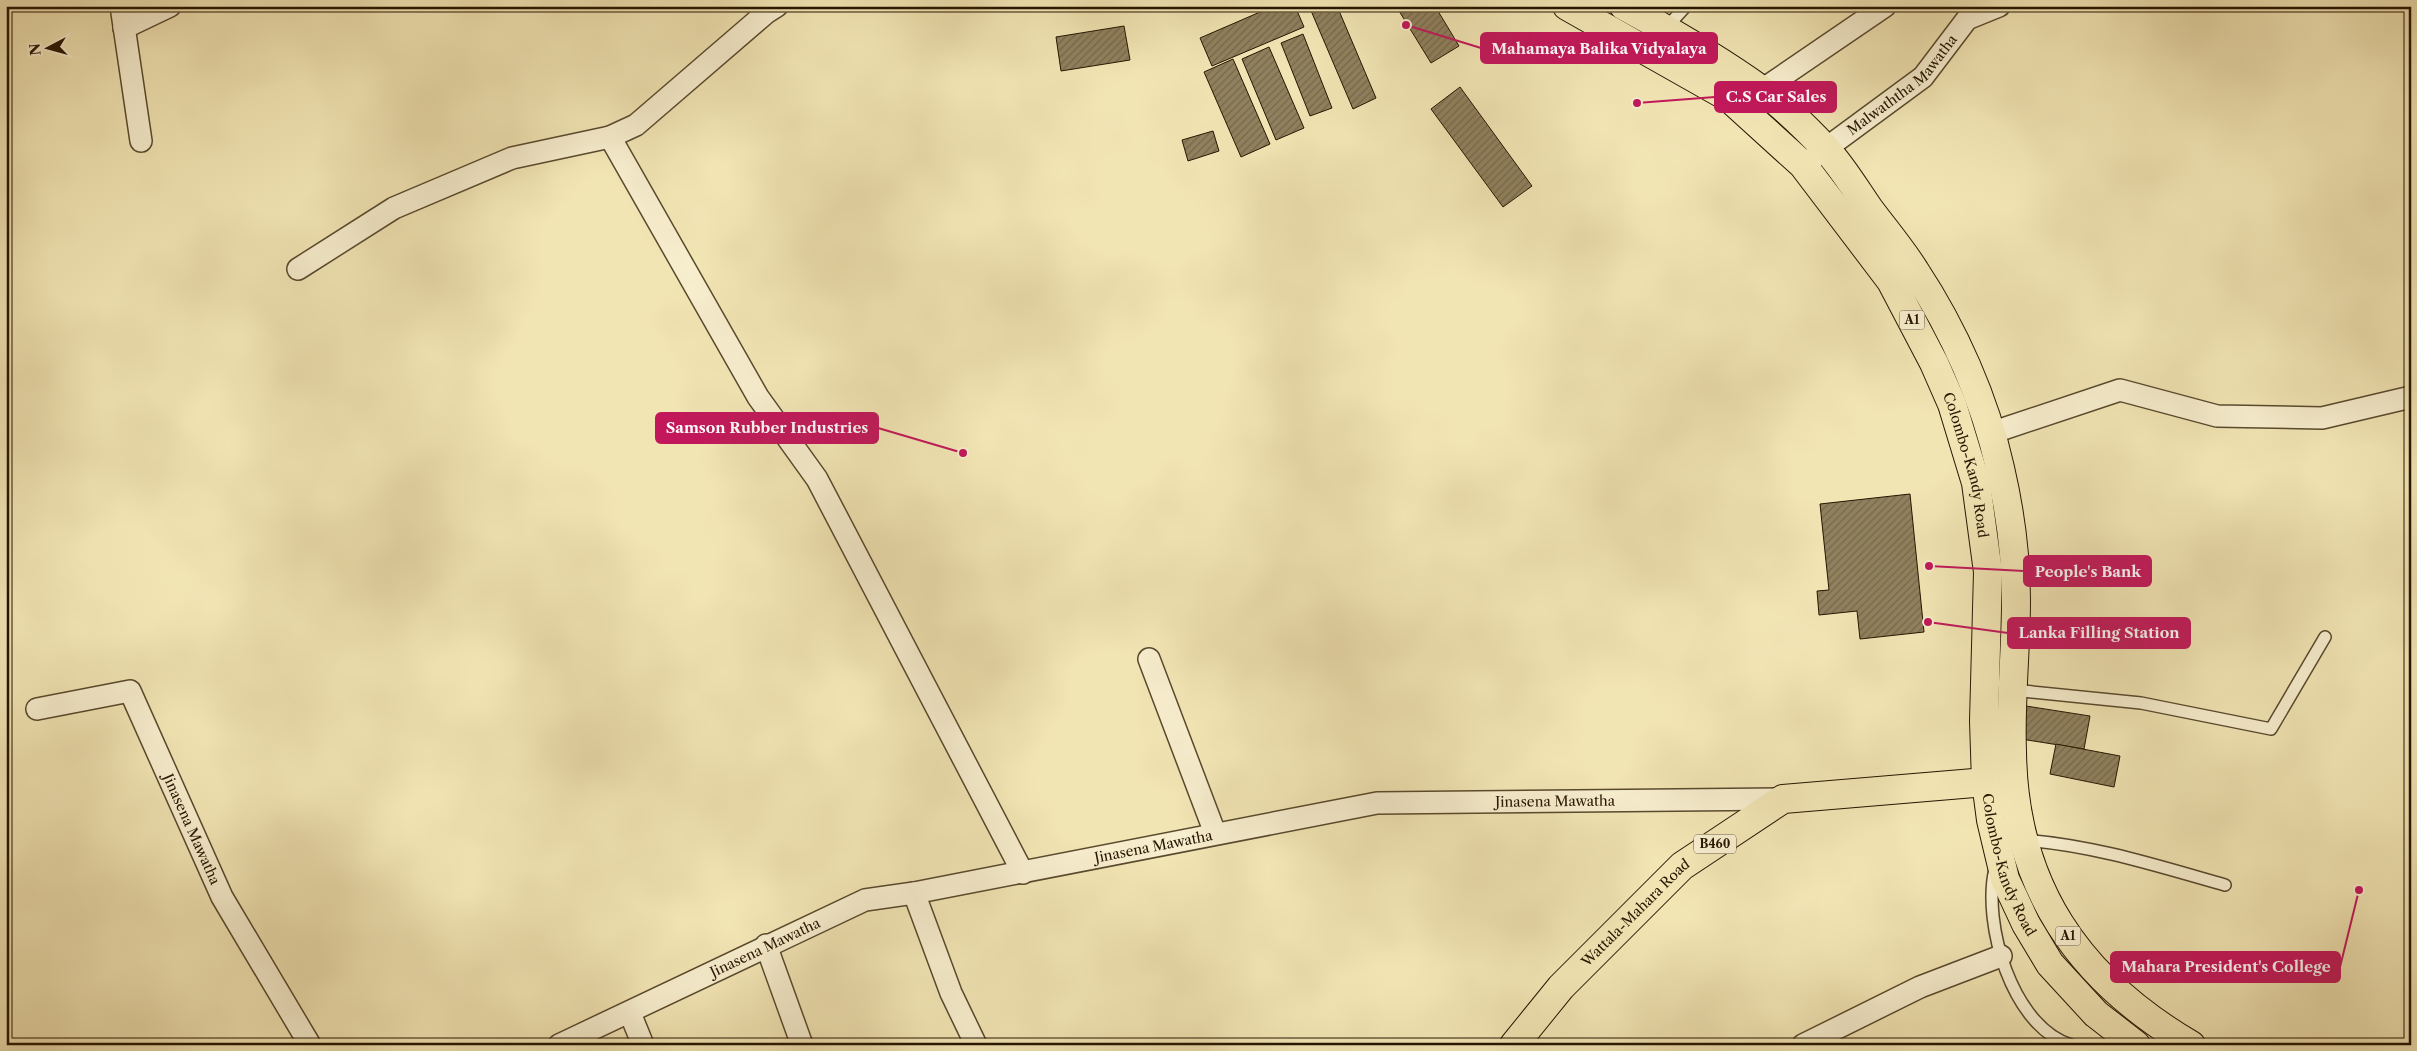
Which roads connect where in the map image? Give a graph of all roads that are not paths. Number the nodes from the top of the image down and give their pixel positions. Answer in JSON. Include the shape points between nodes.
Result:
{"nodes":[{"id":1,"x":121,"y":6,"type":"edge"},
{"id":2,"x":170,"y":6,"type":"edge"},
{"id":3,"x":777,"y":6,"type":"edge"},
{"id":4,"x":1567,"y":6,"type":"edge"},
{"id":5,"x":1624,"y":6,"type":"edge"},
{"id":6,"x":1686,"y":6,"type":"edge"},
{"id":7,"x":1885,"y":6,"type":"edge"},
{"id":8,"x":1999,"y":6,"type":"edge"},
{"id":9,"x":124,"y":28,"type":"junction"},
{"id":10,"x":1666,"y":29,"type":"junction"},
{"id":11,"x":1762,"y":90,"type":"junction"},
{"id":12,"x":610,"y":137,"type":"junction"},
{"id":13,"x":141,"y":141,"type":"dead end"},
{"id":14,"x":1826,"y":149,"type":"junction"},
{"id":15,"x":1802,"y":165,"type":"junction"},
{"id":16,"x":298,"y":269,"type":"dead end"},
{"id":17,"x":2411,"y":397,"type":"edge"},
{"id":18,"x":1991,"y":434,"type":"junction"},
{"id":19,"x":2325,"y":637,"type":"dead end"},
{"id":20,"x":1150,"y":659,"type":"dead end"},
{"id":21,"x":2012,"y":690,"type":"junction"},
{"id":22,"x":37,"y":709,"type":"dead end"},
{"id":23,"x":1986,"y":782,"type":"junction"},
{"id":24,"x":1783,"y":799,"type":"junction"},
{"id":25,"x":1215,"y":833,"type":"junction"},
{"id":26,"x":2023,"y":840,"type":"junction"},
{"id":27,"x":1998,"y":855,"type":"junction"},
{"id":28,"x":1023,"y":872,"type":"junction"},
{"id":29,"x":2225,"y":885,"type":"dead end"},
{"id":30,"x":914,"y":893,"type":"junction"},
{"id":31,"x":766,"y":945,"type":"junction"},
{"id":32,"x":2001,"y":956,"type":"junction"},
{"id":33,"x":630,"y":1013,"type":"junction"},
{"id":34,"x":310,"y":1045,"type":"edge"},
{"id":35,"x":559,"y":1045,"type":"edge"},
{"id":36,"x":643,"y":1045,"type":"edge"},
{"id":37,"x":802,"y":1045,"type":"edge"},
{"id":38,"x":976,"y":1045,"type":"edge"},
{"id":39,"x":1514,"y":1045,"type":"edge"},
{"id":40,"x":1803,"y":1045,"type":"edge"},
{"id":41,"x":2071,"y":1045,"type":"edge"},
{"id":42,"x":2136,"y":1045,"type":"edge"},
{"id":43,"x":2191,"y":1045,"type":"edge"}],
"edges":[{"from":1,"to":9,"type":"street"},
{"from":2,"to":9,"type":"street"},
{"from":3,"to":12,"type":"street","via":[[636,125]]},
{"from":4,"to":15,"type":"main road","name":"Colombo-Kandy Road","number":"A1","via":[[1728,97]]},
{"from":5,"to":10,"type":"main road","name":"Colombo-Kandy Road","number":"A1"},
{"from":6,"to":10,"type":"lane"},
{"from":7,"to":11,"type":"street"},
{"from":8,"to":14,"type":"street","name":"Malwaththa Mawatha","via":[[1967,19],[1923,77]]},
{"from":9,"to":13,"type":"street"},
{"from":10,"to":11,"type":"main road","name":"Colombo-Kandy Road","number":"A1"},
{"from":11,"to":14,"type":"main road","name":"Colombo-Kandy Road","number":"A1"},
{"from":12,"to":16,"type":"street","via":[[512,158],[394,208]]},
{"from":12,"to":28,"type":"street","via":[[758,397],[817,479]]},
{"from":14,"to":15,"type":"street","name":"Malwaththa Mawatha"},
{"from":14,"to":18,"type":"main road","name":"Colombo-Kandy Road","number":"A1","via":[[1916,271],[1957,347]]},
{"from":15,"to":23,"type":"main road","name":"Colombo-Kandy Road","number":"A1","via":[[1891,281],[1934,363],[1966,444],[1976,483],[1988,572],[1984,721]]},
{"from":17,"to":18,"type":"street","via":[[2322,418],[2217,416],[2120,390]]},
{"from":18,"to":21,"type":"main road","name":"Colombo-Kandy Road","number":"A1","via":[[2000,468],[2013,551],[2016,596]]},
{"from":19,"to":21,"type":"lane","via":[[2271,729],[2141,703]]},
{"from":20,"to":25,"type":"street"},
{"from":21,"to":26,"type":"main road","name":"Colombo-Kandy Road","number":"A1","via":[[2013,781]]},
{"from":22,"to":34,"type":"street","name":"Jinasena Mawatha","via":[[130,691],[222,897]]},
{"from":23,"to":24,"type":"main road","name":"Wattala-Mahara Road","number":"B460"},
{"from":23,"to":27,"type":"main road","name":"Colombo-Kandy Road","number":"A1"},
{"from":24,"to":25,"type":"street","name":"Jinasena Mawatha","via":[[1377,803]]},
{"from":24,"to":39,"type":"main road","name":"Wattala-Mahara Road","number":"B460","via":[[1682,866],[1561,987]]},
{"from":25,"to":28,"type":"street","name":"Jinasena Mawatha"},
{"from":26,"to":29,"type":"lane","via":[[2115,854]]},
{"from":26,"to":43,"type":"main road","name":"Colombo-Kandy Road","number":"A1","via":[[2035,876],[2053,913],[2092,967],[2128,1003]]},
{"from":27,"to":32,"type":"lane","via":[[1990,891]]},
{"from":27,"to":42,"type":"main road","name":"Colombo-Kandy Road","number":"A1","via":[[2014,901],[2050,964],[2096,1014]]},
{"from":28,"to":30,"type":"street","name":"Jinasena Mawatha"},
{"from":30,"to":31,"type":"street","name":"Jinasena Mawatha","via":[[865,900]]},
{"from":30,"to":38,"type":"street","via":[[951,994]]},
{"from":31,"to":33,"type":"street","name":"Jinasena Mawatha"},
{"from":31,"to":37,"type":"street"},
{"from":32,"to":40,"type":"street","via":[[1920,988]]},
{"from":32,"to":41,"type":"lane","via":[[2028,1013]]},
{"from":33,"to":35,"type":"street","name":"Jinasena Mawatha"},
{"from":33,"to":36,"type":"street"}]}
